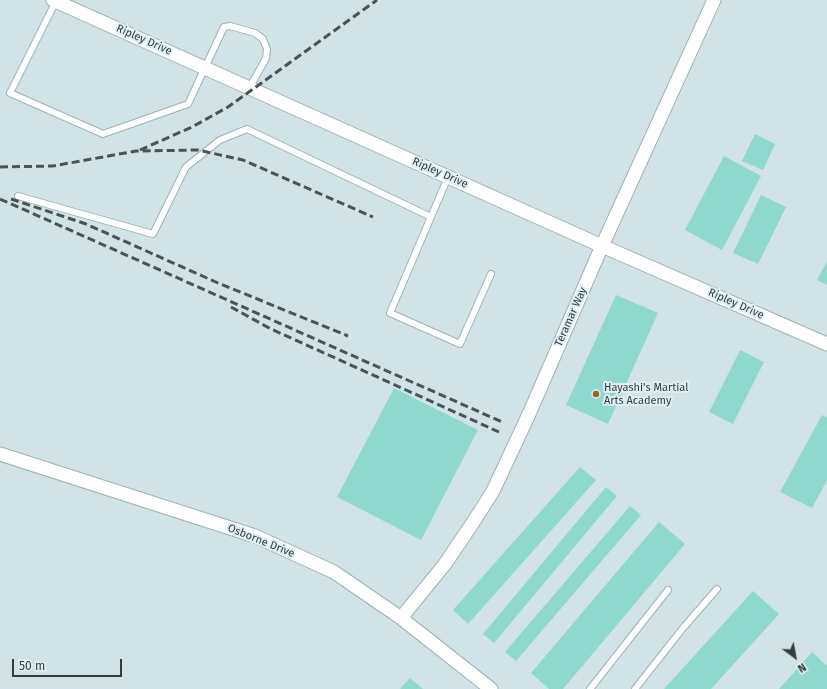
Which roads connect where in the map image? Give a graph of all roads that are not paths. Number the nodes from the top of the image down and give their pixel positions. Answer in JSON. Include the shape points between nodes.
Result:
{"nodes":[{"id":1,"x":714,"y":0,"type":"edge"},
{"id":2,"x":55,"y":1,"type":"edge"},
{"id":3,"x":206,"y":68,"type":"junction"},
{"id":4,"x":250,"y":87,"type":"junction"},
{"id":5,"x":448,"y":177,"type":"junction"},
{"id":6,"x":18,"y":196,"type":"dead end"},
{"id":7,"x":431,"y":217,"type":"junction"},
{"id":8,"x":602,"y":246,"type":"junction"},
{"id":9,"x":491,"y":274,"type":"dead end"},
{"id":10,"x":827,"y":344,"type":"edge"},
{"id":11,"x":0,"y":454,"type":"edge"},
{"id":12,"x":717,"y":589,"type":"dead end"},
{"id":13,"x":668,"y":590,"type":"dead end"},
{"id":14,"x":401,"y":618,"type":"junction"},
{"id":15,"x":491,"y":689,"type":"edge"},
{"id":16,"x":590,"y":689,"type":"edge"},
{"id":17,"x":635,"y":689,"type":"edge"}],
"edges":[{"from":1,"to":8,"type":"street","name":"Teramar Way"},
{"from":2,"to":3,"type":"street","name":"Ripley Drive"},
{"from":2,"to":3,"type":"lane","via":[[10,93],[103,134],[188,104]]},
{"from":3,"to":4,"type":"street","name":"Ripley Drive"},
{"from":3,"to":4,"type":"lane","via":[[224,28],[235,27],[254,33],[263,39],[266,58]]},
{"from":4,"to":5,"type":"street","name":"Ripley Drive"},
{"from":5,"to":7,"type":"lane"},
{"from":5,"to":8,"type":"street","name":"Ripley Drive"},
{"from":6,"to":7,"type":"lane","via":[[153,234],[186,167],[220,140],[247,129]]},
{"from":7,"to":9,"type":"lane","via":[[390,313],[460,344]]},
{"from":8,"to":10,"type":"street","name":"Ripley Drive"},
{"from":8,"to":14,"type":"street","name":"Teramar Way","via":[[493,491],[445,564]]},
{"from":11,"to":14,"type":"street","name":"Osborne Drive","via":[[255,536],[334,572]]},
{"from":12,"to":17,"type":"lane"},
{"from":13,"to":16,"type":"lane"},
{"from":14,"to":15,"type":"street","name":"Osborne Drive"}]}
